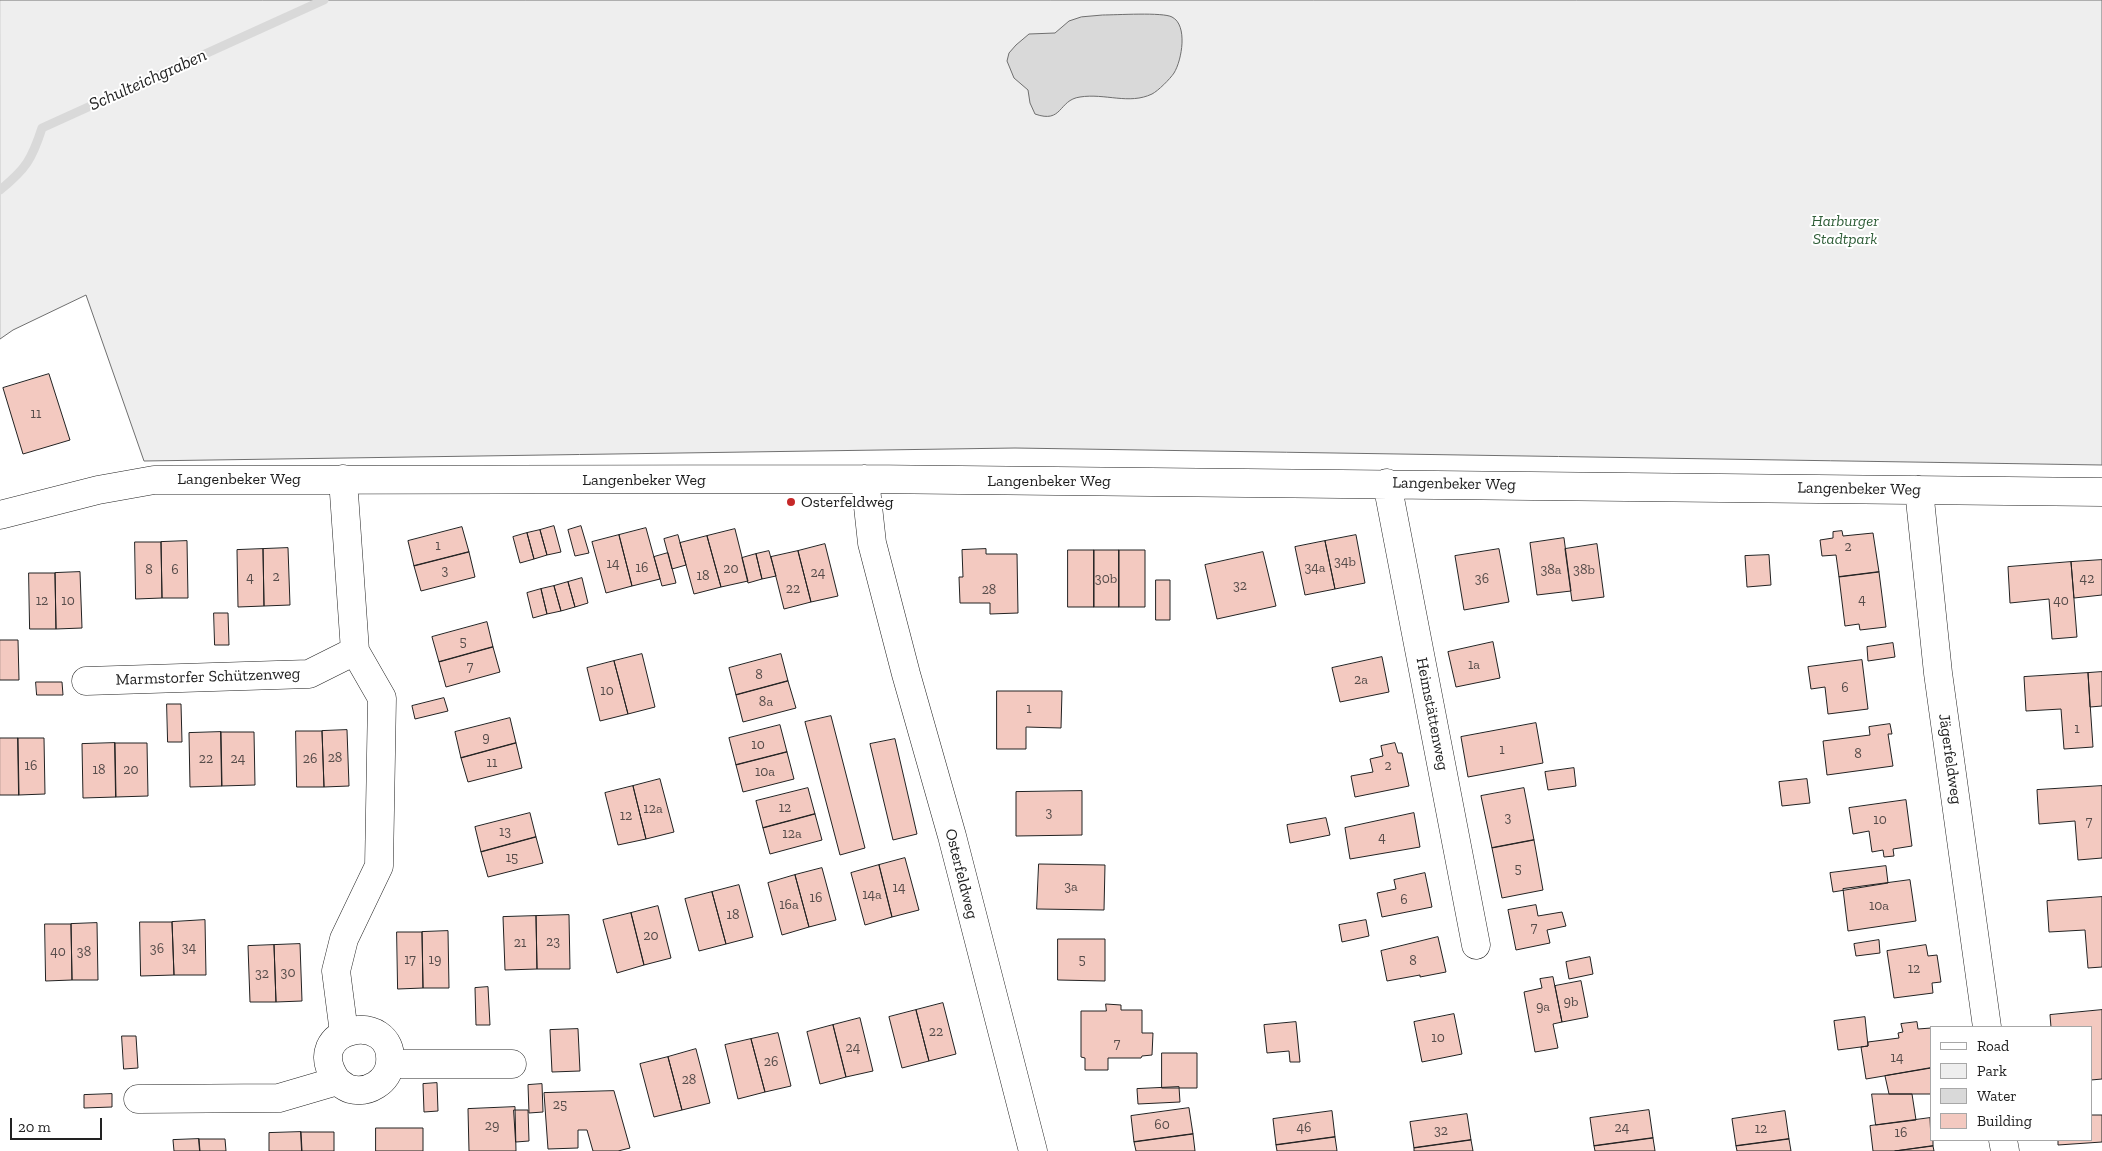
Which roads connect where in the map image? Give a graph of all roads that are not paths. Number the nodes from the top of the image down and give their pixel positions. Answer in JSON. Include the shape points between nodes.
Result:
{"nodes":[{"id":1,"x":343,"y":479,"type":"junction"},
{"id":2,"x":865,"y":479,"type":"junction"},
{"id":3,"x":1387,"y":483,"type":"junction"},
{"id":4,"x":1919,"y":490,"type":"junction"},
{"id":5,"x":2102,"y":492,"type":"edge"},
{"id":6,"x":0,"y":515,"type":"edge"},
{"id":7,"x":355,"y":651,"type":"junction"},
{"id":8,"x":86,"y":681,"type":"dead end"},
{"id":9,"x":1476,"y":945,"type":"dead end"},
{"id":10,"x":1987,"y":1026,"type":"edge"},
{"id":11,"x":344,"y":1033,"type":"junction"},
{"id":12,"x":390,"y":1064,"type":"junction"},
{"id":13,"x":512,"y":1064,"type":"dead end"},
{"id":14,"x":337,"y":1081,"type":"junction"},
{"id":15,"x":138,"y":1099,"type":"dead end"},
{"id":16,"x":1033,"y":1151,"type":"edge"}],
"edges":[{"from":1,"to":2,"type":"street","name":"Langenbeker Weg"},
{"from":1,"to":6,"type":"street","name":"Langenbeker Weg","via":[[154,480],[98,490]]},
{"from":1,"to":7,"type":"street"},
{"from":2,"to":3,"type":"street","name":"Langenbeker Weg"},
{"from":2,"to":16,"type":"street","name":"Osterfeldweg","via":[[872,543]]},
{"from":3,"to":4,"type":"street","name":"Langenbeker Weg"},
{"from":3,"to":9,"type":"street","name":"Heimstättenweg"},
{"from":4,"to":5,"type":"street","name":"Langenbeker Weg"},
{"from":4,"to":10,"type":"street","name":"Jägerfeldweg","via":[[1938,673]]},
{"from":7,"to":8,"type":"street","name":"Marmstorfer Schützenweg","via":[[309,674]]},
{"from":7,"to":11,"type":"street","via":[[382,698],[379,866],[344,939],[336,971]]},
{"from":11,"to":12,"type":"street","via":[[354,1029],[376,1034],[384,1042]]},
{"from":11,"to":14,"type":"street","via":[[335,1040],[328,1061]]},
{"from":12,"to":13,"type":"street"},
{"from":12,"to":14,"type":"street","via":[[385,1077],[375,1086],[349,1089]]},
{"from":14,"to":15,"type":"street","via":[[279,1098]]}]}
